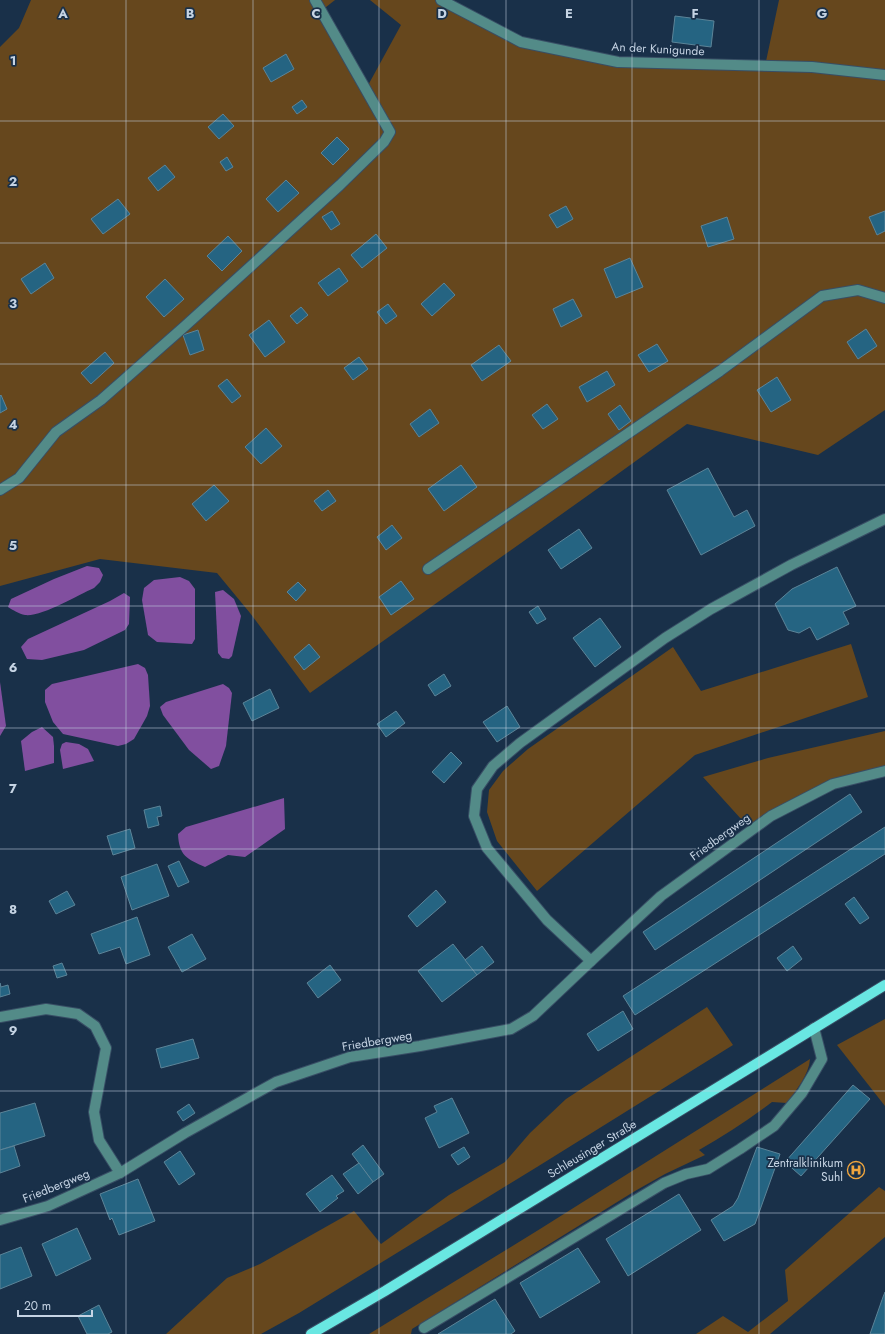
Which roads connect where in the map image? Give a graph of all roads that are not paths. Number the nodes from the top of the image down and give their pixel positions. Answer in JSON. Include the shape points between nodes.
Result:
{"nodes":[{"id":1,"x":315,"y":0,"type":"edge"},
{"id":2,"x":440,"y":0,"type":"edge"},
{"id":3,"x":885,"y":75,"type":"edge"},
{"id":4,"x":885,"y":298,"type":"edge"},
{"id":5,"x":0,"y":490,"type":"edge"},
{"id":6,"x":885,"y":519,"type":"edge"},
{"id":7,"x":428,"y":570,"type":"dead end"},
{"id":8,"x":885,"y":771,"type":"edge"},
{"id":9,"x":591,"y":961,"type":"junction"},
{"id":10,"x":885,"y":985,"type":"edge"},
{"id":11,"x":0,"y":1017,"type":"edge"},
{"id":12,"x":814,"y":1028,"type":"junction"},
{"id":13,"x":120,"y":1173,"type":"junction"},
{"id":14,"x":0,"y":1220,"type":"edge"},
{"id":15,"x":424,"y":1328,"type":"dead end"},
{"id":16,"x":311,"y":1334,"type":"edge"}],
"edges":[{"from":1,"to":5,"type":"street","via":[[390,132],[384,142],[185,326],[100,400],[56,432],[19,478]]},
{"from":2,"to":3,"type":"street","name":"An der Kunigunde","via":[[521,42],[618,62],[812,67]]},
{"from":4,"to":7,"type":"street","via":[[858,290],[822,296],[720,371]]},
{"from":6,"to":9,"type":"street","via":[[711,609],[666,638],[520,743],[493,766],[477,789],[474,816],[487,848],[547,920]]},
{"from":8,"to":9,"type":"street","name":"Friedbergweg","via":[[833,784],[771,816],[661,896]]},
{"from":9,"to":13,"type":"street","name":"Friedbergweg","via":[[533,1016],[511,1029],[350,1057],[276,1082]]},
{"from":10,"to":12,"type":"main road","name":"Schleusinger Straße"},
{"from":11,"to":13,"type":"street","via":[[46,1008],[78,1014],[95,1026],[106,1048],[94,1112],[99,1140]]},
{"from":12,"to":15,"type":"street","via":[[822,1059],[802,1093],[774,1126],[708,1168],[664,1183]]},
{"from":12,"to":16,"type":"main road","name":"Schleusinger Straße"},
{"from":13,"to":14,"type":"street","name":"Friedbergweg","via":[[48,1206]]}]}
